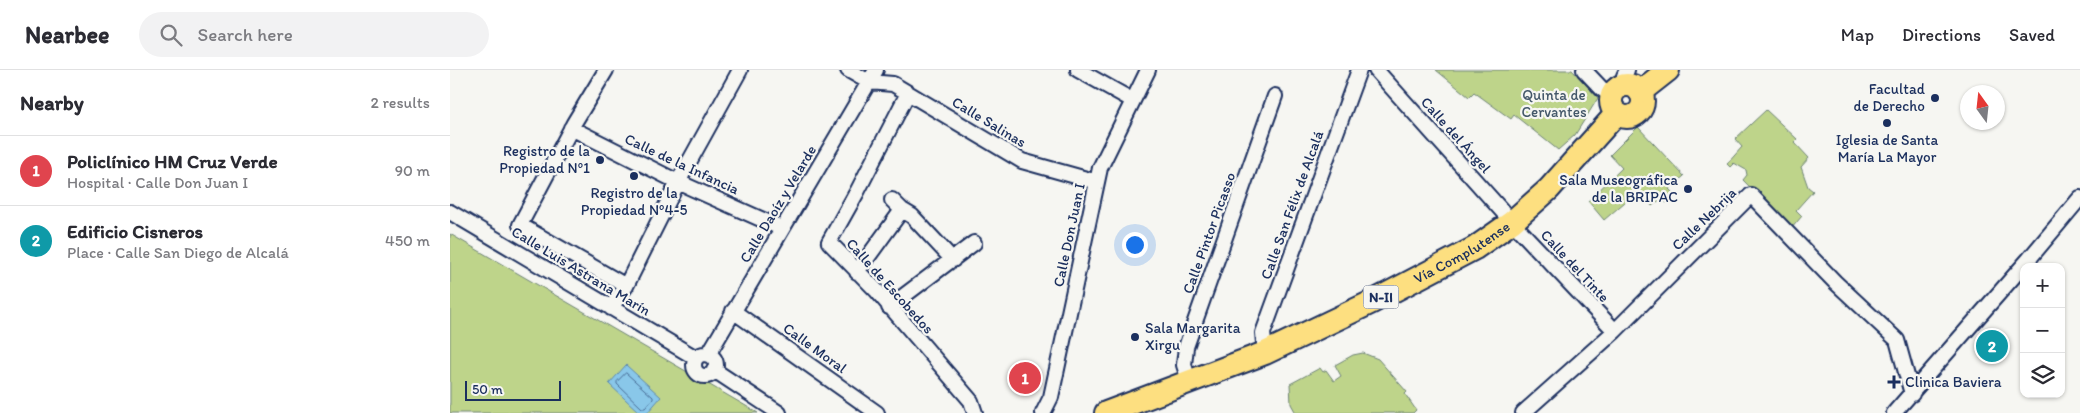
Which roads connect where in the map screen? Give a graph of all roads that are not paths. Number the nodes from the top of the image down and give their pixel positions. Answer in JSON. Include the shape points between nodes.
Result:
{"nodes":[{"id":1,"x":606,"y":70,"type":"edge"},
{"id":2,"x":740,"y":70,"type":"edge"},
{"id":3,"x":848,"y":70,"type":"edge"},
{"id":4,"x":1078,"y":70,"type":"edge"},
{"id":5,"x":1148,"y":70,"type":"edge"},
{"id":6,"x":1359,"y":70,"type":"edge"},
{"id":7,"x":1376,"y":70,"type":"edge"},
{"id":8,"x":1584,"y":70,"type":"edge"},
{"id":9,"x":1668,"y":70,"type":"edge"},
{"id":10,"x":873,"y":76,"type":"edge"},
{"id":11,"x":1624,"y":91,"type":"edge"},
{"id":12,"x":908,"y":93,"type":"junction"},
{"id":13,"x":1276,"y":96,"type":"dead end"},
{"id":14,"x":1132,"y":100,"type":"junction"},
{"id":15,"x":570,"y":128,"type":"junction"},
{"id":16,"x":678,"y":182,"type":"junction"},
{"id":17,"x":1097,"y":182,"type":"junction"},
{"id":18,"x":2080,"y":198,"type":"edge"},
{"id":19,"x":892,"y":200,"type":"dead end"},
{"id":20,"x":902,"y":210,"type":"junction"},
{"id":21,"x":450,"y":212,"type":"edge"},
{"id":22,"x":1512,"y":222,"type":"junction"},
{"id":23,"x":782,"y":228,"type":"junction"},
{"id":24,"x":974,"y":243,"type":"dead end"},
{"id":25,"x":953,"y":260,"type":"junction"},
{"id":26,"x":857,"y":272,"type":"junction"},
{"id":27,"x":626,"y":286,"type":"junction"},
{"id":28,"x":889,"y":307,"type":"junction"},
{"id":29,"x":611,"y":308,"type":"junction"},
{"id":30,"x":733,"y":312,"type":"junction"},
{"id":31,"x":1615,"y":331,"type":"junction"},
{"id":32,"x":1265,"y":353,"type":"junction"},
{"id":33,"x":702,"y":356,"type":"junction"},
{"id":34,"x":1190,"y":383,"type":"junction"},
{"id":35,"x":1912,"y":394,"type":"junction"},
{"id":36,"x":780,"y":413,"type":"edge"},
{"id":37,"x":877,"y":413,"type":"edge"},
{"id":38,"x":975,"y":413,"type":"edge"},
{"id":39,"x":1043,"y":413,"type":"edge"},
{"id":40,"x":1106,"y":413,"type":"edge"},
{"id":41,"x":1523,"y":413,"type":"edge"},
{"id":42,"x":1894,"y":413,"type":"edge"}],
"edges":[{"from":1,"to":15,"type":"street"},
{"from":2,"to":16,"type":"street"},
{"from":3,"to":10,"type":"street"},
{"from":4,"to":14,"type":"street"},
{"from":5,"to":14,"type":"street","name":"Calle Don Juan I"},
{"from":6,"to":32,"type":"street","name":"Calle San Félix de Alcalá","via":[[1263,333]]},
{"from":7,"to":22,"type":"street","name":"Calle del Ángel"},
{"from":8,"to":11,"type":"street","via":[[1602,89]]},
{"from":9,"to":11,"type":"main road","name":"Vía Complutense","number":"N-II"},
{"from":10,"to":12,"type":"street","name":"Calle Salinas"},
{"from":10,"to":23,"type":"street","name":"Calle Daoíz y Velarde"},
{"from":11,"to":22,"type":"main road","name":"Vía Complutense","number":"N-II","via":[[1549,189]]},
{"from":12,"to":17,"type":"street","name":"Calle Salinas","via":[[1022,161]]},
{"from":12,"to":26,"type":"street","name":"Calle de Escobedos","via":[[829,242]]},
{"from":13,"to":34,"type":"street","name":"Calle Pintor Picasso","via":[[1186,346],[1184,365]]},
{"from":14,"to":17,"type":"street","name":"Calle Don Juan I","via":[[1100,168]]},
{"from":15,"to":16,"type":"street","name":"Calle de la Infancia"},
{"from":15,"to":27,"type":"street","name":"Calle Luis Astrana Marín","via":[[520,225]]},
{"from":16,"to":23,"type":"street","name":"Calle de la Infancia"},
{"from":16,"to":27,"type":"street"},
{"from":17,"to":39,"type":"street","name":"Calle Don Juan I","via":[[1051,397]]},
{"from":18,"to":35,"type":"street"},
{"from":19,"to":20,"type":"street"},
{"from":20,"to":25,"type":"street","via":[[912,216]]},
{"from":20,"to":26,"type":"street"},
{"from":21,"to":29,"type":"street","name":"Calle Luis Astrana Marín"},
{"from":22,"to":31,"type":"street","name":"Calle del Tinte"},
{"from":22,"to":32,"type":"main road","name":"Vía Complutense","number":"N-II","via":[[1475,248]]},
{"from":23,"to":30,"type":"street","name":"Calle Daoíz y Velarde"},
{"from":24,"to":25,"type":"street"},
{"from":25,"to":28,"type":"street"},
{"from":26,"to":28,"type":"street","name":"Calle de Escobedos"},
{"from":27,"to":29,"type":"street"},
{"from":28,"to":38,"type":"street","name":"Calle de Escobedos","via":[[971,401]]},
{"from":29,"to":33,"type":"street","name":"Calle Luis Astrana Marín"},
{"from":30,"to":33,"type":"street","name":"Calle Daoíz y Velarde"},
{"from":30,"to":37,"type":"street","name":"Calle Moral"},
{"from":31,"to":35,"type":"street","name":"Calle Nebrija","via":[[1751,195],[1835,282],[1897,340]]},
{"from":31,"to":41,"type":"street"},
{"from":32,"to":34,"type":"main road","name":"Vía Complutense","number":"N-II"},
{"from":33,"to":36,"type":"street","via":[[714,359],[714,370]]},
{"from":34,"to":40,"type":"main road","name":"Vía Complutense","number":"N-II"},
{"from":35,"to":42,"type":"street"}]}
